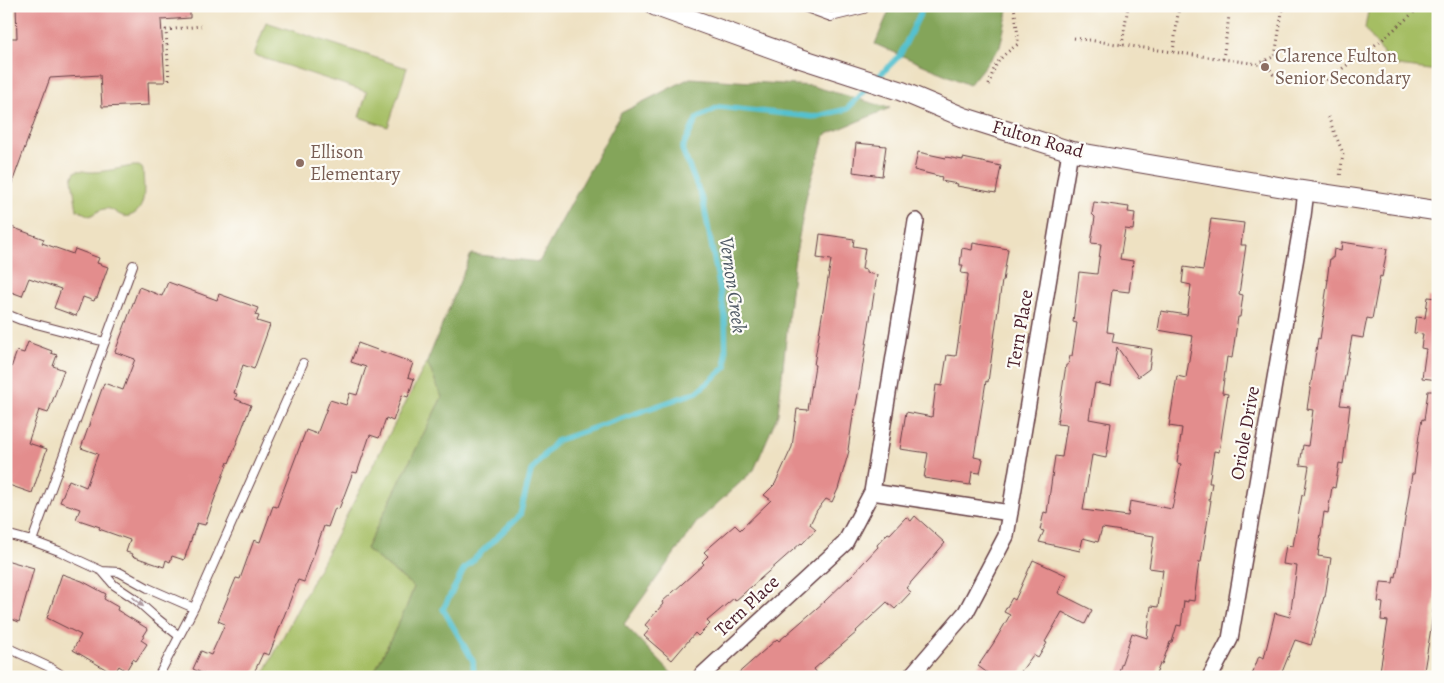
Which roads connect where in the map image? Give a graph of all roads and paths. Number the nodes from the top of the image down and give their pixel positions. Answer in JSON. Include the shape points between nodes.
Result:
{"nodes":[{"id":1,"x":655,"y":6,"type":"edge"},
{"id":2,"x":801,"y":6,"type":"edge"},
{"id":3,"x":866,"y":6,"type":"edge"},
{"id":4,"x":1014,"y":6,"type":"edge"},
{"id":5,"x":1128,"y":6,"type":"edge"},
{"id":6,"x":1179,"y":6,"type":"edge"},
{"id":7,"x":1284,"y":6,"type":"edge"},
{"id":8,"x":1421,"y":6,"type":"edge"},
{"id":9,"x":1229,"y":16,"type":"dead end"},
{"id":10,"x":201,"y":26,"type":"dead end"},
{"id":11,"x":1074,"y":38,"type":"dead end"},
{"id":12,"x":1122,"y":45,"type":"junction"},
{"id":13,"x":1173,"y":52,"type":"junction"},
{"id":14,"x":1223,"y":59,"type":"junction"},
{"id":15,"x":1265,"y":60,"type":"junction"},
{"id":16,"x":1292,"y":79,"type":"dead end"},
{"id":17,"x":169,"y":80,"type":"dead end"},
{"id":18,"x":1322,"y":82,"type":"dead end"},
{"id":19,"x":989,"y":85,"type":"dead end"},
{"id":20,"x":1328,"y":117,"type":"dead end"},
{"id":21,"x":1070,"y":151,"type":"junction"},
{"id":22,"x":1340,"y":177,"type":"dead end"},
{"id":23,"x":1306,"y":191,"type":"junction"},
{"id":24,"x":1438,"y":211,"type":"edge"},
{"id":25,"x":916,"y":221,"type":"dead end"},
{"id":26,"x":133,"y":265,"type":"dead end"},
{"id":27,"x":6,"y":314,"type":"edge"},
{"id":28,"x":104,"y":342,"type":"junction"},
{"id":29,"x":303,"y":363,"type":"dead end"},
{"id":30,"x":872,"y":492,"type":"junction"},
{"id":31,"x":1010,"y":513,"type":"junction"},
{"id":32,"x":6,"y":534,"type":"edge"},
{"id":33,"x":32,"y":541,"type":"junction"},
{"id":34,"x":102,"y":570,"type":"junction"},
{"id":35,"x":194,"y":608,"type":"junction"},
{"id":36,"x":179,"y":636,"type":"junction"},
{"id":37,"x":6,"y":647,"type":"edge"},
{"id":38,"x":65,"y":677,"type":"edge"},
{"id":39,"x":158,"y":677,"type":"edge"},
{"id":40,"x":700,"y":677,"type":"edge"},
{"id":41,"x":910,"y":677,"type":"edge"},
{"id":42,"x":1210,"y":677,"type":"edge"}],
"edges":[{"from":1,"to":21,"type":"street","name":"Fulton Road","via":[[901,91],[963,117]]},
{"from":2,"to":3,"type":"lane","via":[[831,17]]},
{"from":4,"to":19,"type":"path","via":[[1018,44],[1001,57],[993,69]]},
{"from":5,"to":12,"type":"path"},
{"from":6,"to":13,"type":"path"},
{"from":7,"to":15,"type":"path","via":[[1275,56]]},
{"from":8,"to":18,"type":"path","via":[[1382,40]]},
{"from":9,"to":14,"type":"path"},
{"from":10,"to":17,"type":"path","via":[[166,30]]},
{"from":11,"to":12,"type":"path"},
{"from":12,"to":13,"type":"path"},
{"from":13,"to":14,"type":"path"},
{"from":14,"to":15,"type":"path","via":[[1258,64]]},
{"from":15,"to":16,"type":"path","via":[[1273,74]]},
{"from":20,"to":22,"type":"path","via":[[1343,154]]},
{"from":21,"to":23,"type":"street","name":"Fulton Road"},
{"from":21,"to":31,"type":"street","name":"Tern Place"},
{"from":23,"to":24,"type":"street","name":"Fulton Road"},
{"from":23,"to":42,"type":"street","name":"Oriole Drive","via":[[1230,639]]},
{"from":25,"to":30,"type":"street","name":"Tern Place"},
{"from":26,"to":28,"type":"lane"},
{"from":27,"to":28,"type":"lane"},
{"from":28,"to":33,"type":"lane"},
{"from":29,"to":35,"type":"lane"},
{"from":30,"to":31,"type":"street"},
{"from":30,"to":40,"type":"street","name":"Tern Place","via":[[845,543]]},
{"from":31,"to":41,"type":"street","name":"Tern Place","via":[[1006,536],[966,612]]},
{"from":32,"to":33,"type":"lane"},
{"from":33,"to":34,"type":"lane"},
{"from":34,"to":35,"type":"lane","via":[[119,572]]},
{"from":34,"to":36,"type":"lane","one_way":true,"via":[[114,585]]},
{"from":35,"to":36,"type":"lane"},
{"from":36,"to":39,"type":"lane"},
{"from":37,"to":38,"type":"lane"}]}
